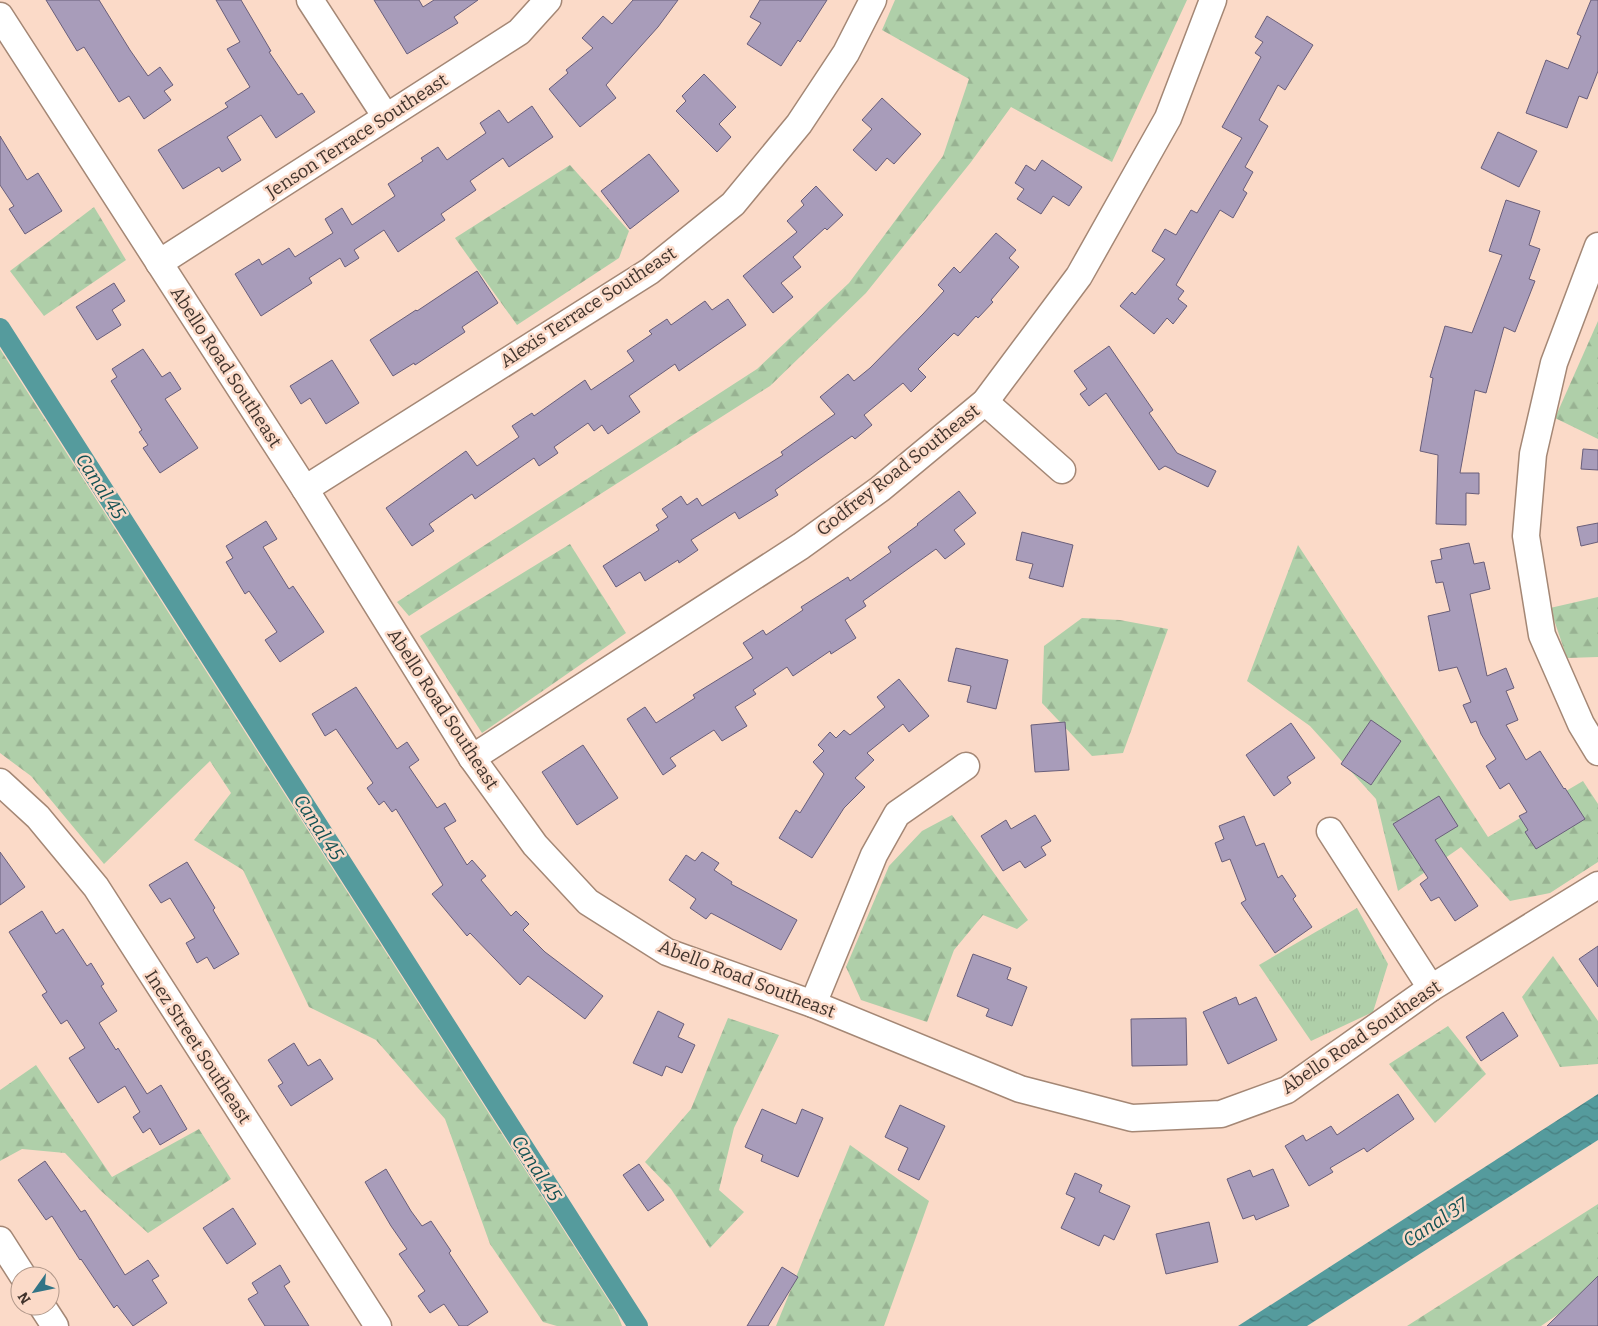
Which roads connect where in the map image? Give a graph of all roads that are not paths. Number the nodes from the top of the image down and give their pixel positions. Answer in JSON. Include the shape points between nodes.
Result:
{"nodes":[{"id":1,"x":310,"y":0,"type":"edge"},
{"id":2,"x":548,"y":0,"type":"edge"},
{"id":3,"x":873,"y":0,"type":"edge"},
{"id":4,"x":1213,"y":0,"type":"edge"},
{"id":5,"x":0,"y":16,"type":"edge"},
{"id":6,"x":386,"y":117,"type":"junction"},
{"id":7,"x":1598,"y":246,"type":"edge"},
{"id":8,"x":159,"y":263,"type":"junction"},
{"id":9,"x":985,"y":402,"type":"junction"},
{"id":10,"x":1062,"y":470,"type":"dead end"},
{"id":11,"x":305,"y":489,"type":"junction"},
{"id":12,"x":1598,"y":752,"type":"edge"},
{"id":13,"x":472,"y":758,"type":"junction"},
{"id":14,"x":966,"y":766,"type":"dead end"},
{"id":15,"x":0,"y":782,"type":"edge"},
{"id":16,"x":1330,"y":831,"type":"dead end"},
{"id":17,"x":1598,"y":885,"type":"edge"},
{"id":18,"x":1431,"y":988,"type":"junction"},
{"id":19,"x":813,"y":1004,"type":"junction"},
{"id":20,"x":0,"y":1240,"type":"edge"},
{"id":21,"x":17,"y":1266,"type":"edge"},
{"id":22,"x":378,"y":1326,"type":"edge"}],
"edges":[{"from":1,"to":6,"type":"street"},
{"from":2,"to":6,"type":"street","name":"Jenson Terrace Southeast","via":[[519,32]]},
{"from":3,"to":11,"type":"street","name":"Alexis Terrace Southeast","via":[[846,53],[799,124],[733,204],[650,271]]},
{"from":4,"to":9,"type":"street","name":"Godfrey Road Southeast","via":[[1168,118],[1078,276]]},
{"from":5,"to":8,"type":"street","name":"Abello Road Southeast"},
{"from":6,"to":8,"type":"street","name":"Jenson Terrace Southeast"},
{"from":7,"to":12,"type":"street","via":[[1554,363],[1533,454],[1526,536],[1542,635],[1581,724]]},
{"from":8,"to":11,"type":"street","name":"Abello Road Southeast"},
{"from":9,"to":10,"type":"street"},
{"from":9,"to":13,"type":"street","name":"Godfrey Road Southeast","via":[[880,489],[801,546]]},
{"from":11,"to":13,"type":"street","name":"Abello Road Southeast"},
{"from":13,"to":19,"type":"street","name":"Abello Road Southeast","via":[[535,845],[588,902],[666,952]]},
{"from":14,"to":19,"type":"street","via":[[897,814],[874,855]]},
{"from":15,"to":22,"type":"street","name":"Inez Street Southeast","via":[[38,817],[96,888]]},
{"from":16,"to":18,"type":"street"},
{"from":17,"to":18,"type":"street","name":"Abello Road Southeast"},
{"from":18,"to":19,"type":"street","name":"Abello Road Southeast","via":[[1287,1090],[1221,1114],[1132,1118],[1020,1089]]},
{"from":20,"to":21,"type":"street"}]}
